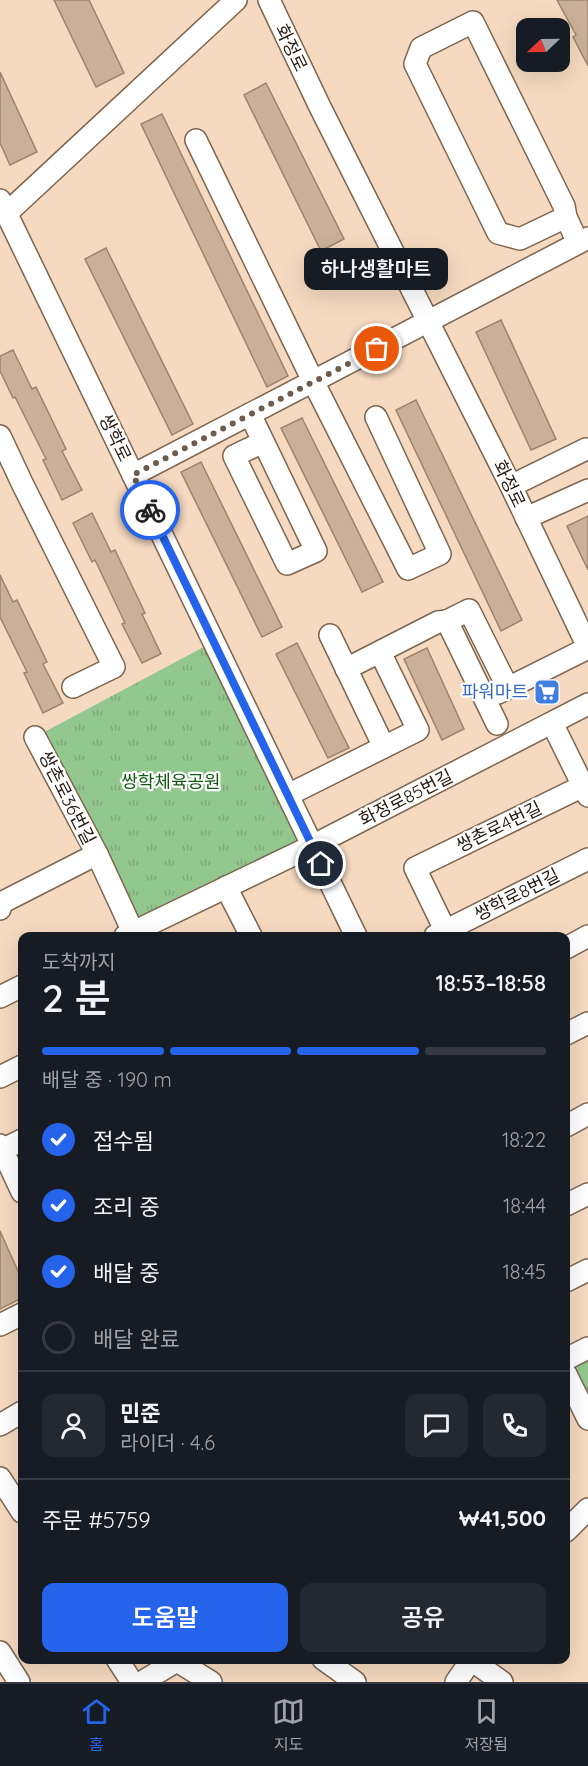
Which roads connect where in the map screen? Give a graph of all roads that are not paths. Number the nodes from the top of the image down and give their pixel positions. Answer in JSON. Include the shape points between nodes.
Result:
{"nodes":[{"id":1,"x":236,"y":0,"type":"edge"},
{"id":2,"x":269,"y":0,"type":"edge"},
{"id":3,"x":196,"y":140,"type":"dead end"},
{"id":4,"x":2,"y":206,"type":"edge"},
{"id":5,"x":566,"y":217,"type":"junction"},
{"id":6,"x":583,"y":240,"type":"edge"},
{"id":7,"x":428,"y":322,"type":"junction"},
{"id":8,"x":313,"y":381,"type":"junction"},
{"id":9,"x":250,"y":414,"type":"junction"},
{"id":10,"x":376,"y":417,"type":"dead end"},
{"id":11,"x":0,"y":436,"type":"edge"},
{"id":12,"x":263,"y":442,"type":"junction"},
{"id":13,"x":586,"y":449,"type":"dead end"},
{"id":14,"x":133,"y":475,"type":"junction"},
{"id":15,"x":510,"y":486,"type":"junction"},
{"id":16,"x":588,"y":490,"type":"edge"},
{"id":17,"x":526,"y":518,"type":"junction"},
{"id":18,"x":447,"y":621,"type":"junction"},
{"id":19,"x":330,"y":635,"type":"dead end"},
{"id":20,"x":588,"y":647,"type":"edge"},
{"id":21,"x":380,"y":652,"type":"junction"},
{"id":22,"x":346,"y":669,"type":"junction"},
{"id":23,"x":73,"y":687,"type":"dead end"},
{"id":24,"x":508,"y":688,"type":"junction"},
{"id":25,"x":486,"y":699,"type":"junction"},
{"id":26,"x":588,"y":704,"type":"edge"},
{"id":27,"x":552,"y":723,"type":"junction"},
{"id":28,"x":497,"y":724,"type":"dead end"},
{"id":29,"x":35,"y":737,"type":"dead end"},
{"id":30,"x":384,"y":747,"type":"junction"},
{"id":31,"x":585,"y":791,"type":"edge"},
{"id":32,"x":288,"y":795,"type":"junction"},
{"id":33,"x":312,"y":846,"type":"junction"},
{"id":34,"x":96,"y":854,"type":"junction"},
{"id":35,"x":588,"y":859,"type":"edge"},
{"id":36,"x":415,"y":868,"type":"joint"},
{"id":37,"x":226,"y":887,"type":"junction"},
{"id":38,"x":0,"y":909,"type":"edge"},
{"id":39,"x":128,"y":932,"type":"edge"},
{"id":40,"x":133,"y":932,"type":"edge"},
{"id":41,"x":248,"y":932,"type":"edge"},
{"id":42,"x":354,"y":932,"type":"edge"},
{"id":43,"x":442,"y":932,"type":"edge"},
{"id":44,"x":447,"y":932,"type":"edge"},
{"id":45,"x":588,"y":936,"type":"edge"},
{"id":46,"x":570,"y":946,"type":"edge"},
{"id":47,"x":18,"y":988,"type":"edge"},
{"id":48,"x":0,"y":997,"type":"edge"},
{"id":49,"x":588,"y":1023,"type":"edge"},
{"id":50,"x":570,"y":1032,"type":"edge"},
{"id":51,"x":18,"y":1068,"type":"edge"},
{"id":52,"x":0,"y":1077,"type":"edge"},
{"id":53,"x":588,"y":1114,"type":"edge"},
{"id":54,"x":570,"y":1124,"type":"edge"},
{"id":55,"x":18,"y":1142,"type":"edge"},
{"id":56,"x":1,"y":1148,"type":"edge"},
{"id":57,"x":18,"y":1184,"type":"edge"},
{"id":58,"x":588,"y":1194,"type":"edge"},
{"id":59,"x":570,"y":1202,"type":"edge"},
{"id":60,"x":588,"y":1270,"type":"edge"},
{"id":61,"x":570,"y":1279,"type":"edge"},
{"id":62,"x":18,"y":1316,"type":"edge"},
{"id":63,"x":0,"y":1325,"type":"edge"},
{"id":64,"x":588,"y":1348,"type":"edge"},
{"id":65,"x":570,"y":1357,"type":"edge"},
{"id":66,"x":570,"y":1382,"type":"edge"},
{"id":67,"x":18,"y":1414,"type":"edge"},
{"id":68,"x":588,"y":1419,"type":"edge"},
{"id":69,"x":0,"y":1425,"type":"edge"},
{"id":70,"x":0,"y":1478,"type":"edge"},
{"id":71,"x":18,"y":1500,"type":"edge"},
{"id":72,"x":588,"y":1509,"type":"edge"},
{"id":73,"x":570,"y":1527,"type":"edge"},
{"id":74,"x":0,"y":1652,"type":"edge"},
{"id":75,"x":120,"y":1664,"type":"edge"},
{"id":76,"x":172,"y":1664,"type":"edge"},
{"id":77,"x":185,"y":1664,"type":"edge"},
{"id":78,"x":330,"y":1664,"type":"edge"},
{"id":79,"x":468,"y":1664,"type":"edge"},
{"id":80,"x":478,"y":1664,"type":"edge"},
{"id":81,"x":19,"y":1682,"type":"edge"},
{"id":82,"x":132,"y":1682,"type":"edge"},
{"id":83,"x":142,"y":1682,"type":"edge"},
{"id":84,"x":211,"y":1682,"type":"edge"},
{"id":85,"x":355,"y":1682,"type":"edge"},
{"id":86,"x":456,"y":1682,"type":"edge"},
{"id":87,"x":502,"y":1682,"type":"edge"}],
"edges":[{"from":1,"to":4,"type":"street"},
{"from":2,"to":7,"type":"street","name":"화정로"},
{"from":3,"to":8,"type":"street"},
{"from":4,"to":14,"type":"street","name":"쌍학로"},
{"from":5,"to":5,"type":"street","via":[[473,22],[421,48],[415,64],[498,233],[520,239]]},
{"from":5,"to":6,"type":"street"},
{"from":6,"to":7,"type":"street"},
{"from":7,"to":8,"type":"street"},
{"from":7,"to":15,"type":"street","name":"화정로"},
{"from":8,"to":9,"type":"street"},
{"from":8,"to":10,"type":"street","via":[[408,569],[440,554]]},
{"from":9,"to":12,"type":"street"},
{"from":9,"to":14,"type":"street"},
{"from":11,"to":23,"type":"street","via":[[114,667]]},
{"from":12,"to":12,"type":"street","via":[[316,551],[287,564],[234,456]]},
{"from":13,"to":15,"type":"street"},
{"from":14,"to":32,"type":"street","name":"쌍학로"},
{"from":15,"to":17,"type":"street","name":"화정로"},
{"from":16,"to":17,"type":"street"},
{"from":17,"to":20,"type":"street","name":"화정로"},
{"from":18,"to":21,"type":"street"},
{"from":18,"to":24,"type":"street","via":[[469,610]]},
{"from":18,"to":25,"type":"street"},
{"from":19,"to":22,"type":"street"},
{"from":20,"to":24,"type":"street"},
{"from":21,"to":22,"type":"street"},
{"from":21,"to":30,"type":"street","via":[[418,730]]},
{"from":22,"to":30,"type":"street"},
{"from":24,"to":25,"type":"street"},
{"from":25,"to":28,"type":"street"},
{"from":26,"to":27,"type":"street","name":"화정로85번길"},
{"from":27,"to":31,"type":"street","name":"쌍촌로4번길"},
{"from":27,"to":33,"type":"street","name":"화정로85번길"},
{"from":29,"to":34,"type":"street","name":"쌍촌로36번길"},
{"from":30,"to":32,"type":"street"},
{"from":31,"to":36,"type":"street","name":"쌍촌로4번길"},
{"from":32,"to":33,"type":"street","name":"쌍학로"},
{"from":33,"to":37,"type":"street","name":"화정로85번길"},
{"from":33,"to":42,"type":"street","name":"쌍학로"},
{"from":34,"to":38,"type":"street","name":"쌍촌로36번길","via":[[1,903]]},
{"from":34,"to":39,"type":"street"},
{"from":35,"to":44,"type":"street","name":"쌍학로8번길"},
{"from":36,"to":43,"type":"street","name":"쌍학로8번길"},
{"from":37,"to":40,"type":"street","name":"화정로85번길"},
{"from":37,"to":41,"type":"street"},
{"from":45,"to":46,"type":"street"},
{"from":47,"to":48,"type":"street"},
{"from":49,"to":50,"type":"street"},
{"from":51,"to":52,"type":"street"},
{"from":53,"to":54,"type":"street"},
{"from":55,"to":56,"type":"street"},
{"from":56,"to":57,"type":"street"},
{"from":58,"to":59,"type":"street"},
{"from":60,"to":61,"type":"street"},
{"from":62,"to":63,"type":"street"},
{"from":64,"to":65,"type":"street"},
{"from":66,"to":68,"type":"street"},
{"from":67,"to":69,"type":"street"},
{"from":70,"to":71,"type":"street"},
{"from":72,"to":73,"type":"street"},
{"from":74,"to":81,"type":"street"},
{"from":75,"to":82,"type":"street"},
{"from":76,"to":83,"type":"street"},
{"from":77,"to":84,"type":"street"},
{"from":78,"to":85,"type":"street"},
{"from":79,"to":86,"type":"street"},
{"from":80,"to":87,"type":"street"}]}
